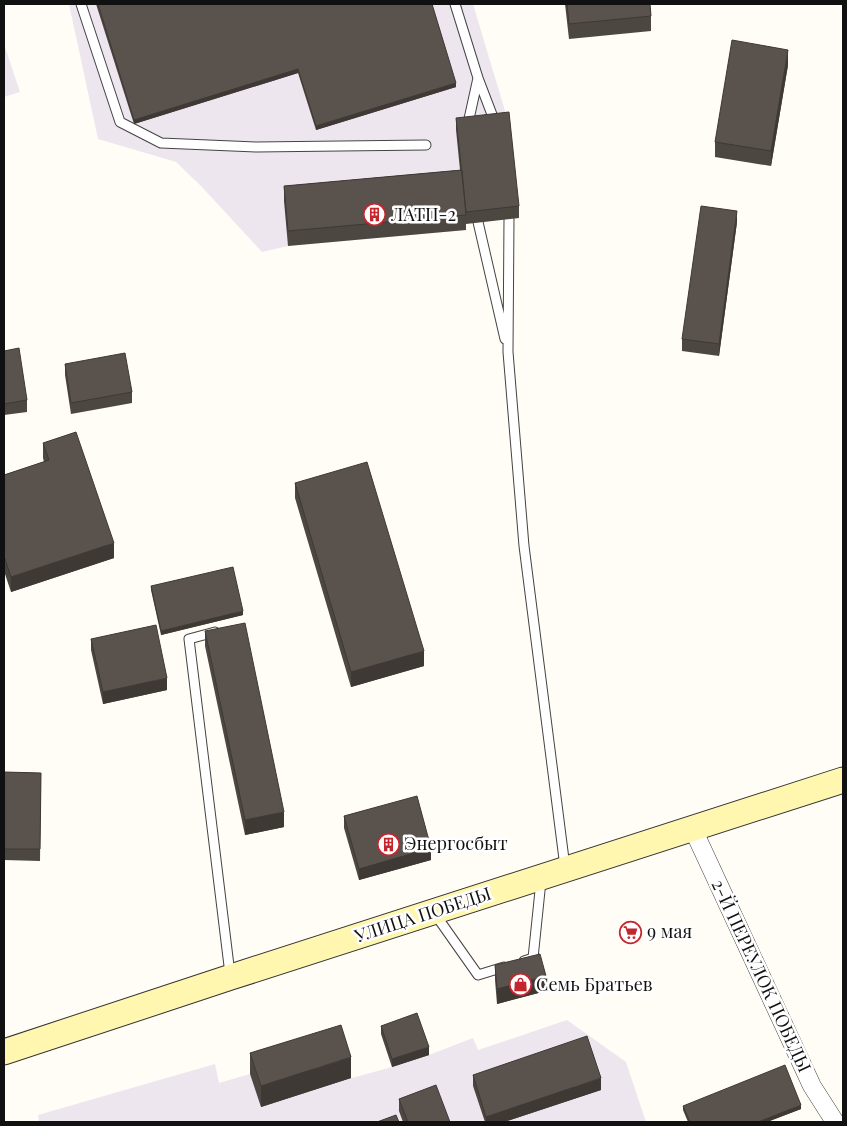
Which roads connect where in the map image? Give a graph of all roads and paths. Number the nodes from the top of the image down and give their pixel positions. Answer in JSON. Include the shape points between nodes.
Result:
{"nodes":[{"id":1,"x":81,"y":4,"type":"edge"},
{"id":2,"x":456,"y":4,"type":"edge"},
{"id":3,"x":478,"y":78,"type":"junction"},
{"id":4,"x":496,"y":125,"type":"edge"},
{"id":5,"x":467,"y":128,"type":"edge"},
{"id":6,"x":426,"y":145,"type":"dead end"},
{"id":7,"x":509,"y":219,"type":"edge"},
{"id":8,"x":478,"y":222,"type":"edge"},
{"id":9,"x":508,"y":352,"type":"junction"},
{"id":10,"x":221,"y":630,"type":"edge"},
{"id":11,"x":843,"y":780,"type":"edge"},
{"id":12,"x":692,"y":827,"type":"junction"},
{"id":13,"x":566,"y":869,"type":"junction"},
{"id":14,"x":542,"y":877,"type":"junction"},
{"id":15,"x":433,"y":912,"type":"junction"},
{"id":16,"x":231,"y":977,"type":"junction"},
{"id":17,"x":4,"y":1052,"type":"edge"},
{"id":18,"x":834,"y":1122,"type":"edge"}],
"edges":[{"from":1,"to":6,"type":"lane","via":[[120,122],[161,143],[256,147]]},
{"from":2,"to":3,"type":"lane"},
{"from":3,"to":4,"type":"lane"},
{"from":3,"to":5,"type":"lane"},
{"from":7,"to":9,"type":"lane"},
{"from":8,"to":9,"type":"lane"},
{"from":9,"to":13,"type":"lane","via":[[524,546]]},
{"from":10,"to":16,"type":"lane","via":[[189,639]]},
{"from":11,"to":12,"type":"main road","name":"УЛИЦА ПОБЕДЫ"},
{"from":12,"to":13,"type":"main road","name":"УЛИЦА ПОБЕДЫ"},
{"from":12,"to":18,"type":"street","name":"2-Й ПЕРЕУЛОК ПОБЕДЫ","via":[[812,1086]]},
{"from":13,"to":14,"type":"main road","name":"УЛИЦА ПОБЕДЫ"},
{"from":14,"to":15,"type":"main road","name":"УЛИЦА ПОБЕДЫ"},
{"from":14,"to":15,"type":"lane","via":[[533,958],[478,975]]},
{"from":15,"to":16,"type":"main road","name":"УЛИЦА ПОБЕДЫ"},
{"from":16,"to":17,"type":"main road","name":"УЛИЦА ПОБЕДЫ"}]}
